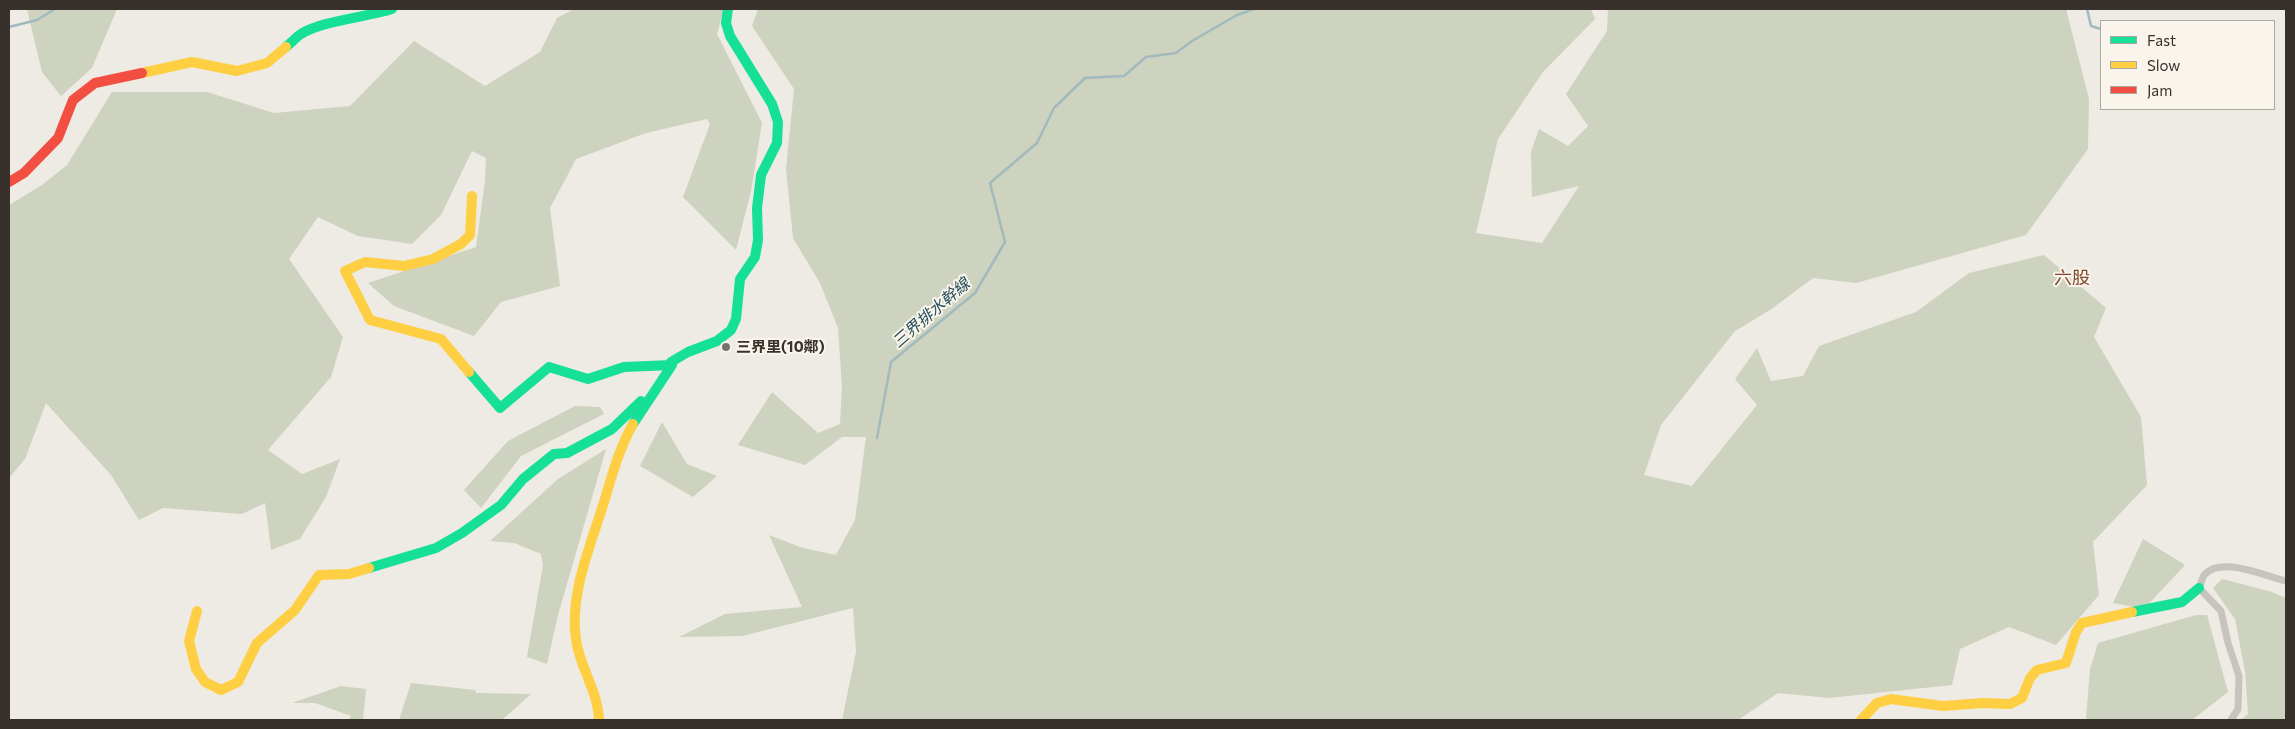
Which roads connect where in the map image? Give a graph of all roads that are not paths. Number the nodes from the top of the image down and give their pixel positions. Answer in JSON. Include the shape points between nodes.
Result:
{"nodes":[{"id":1,"x":392,"y":9,"type":"edge"},
{"id":2,"x":728,"y":9,"type":"edge"},
{"id":3,"x":9,"y":182,"type":"edge"},
{"id":4,"x":472,"y":196,"type":"dead end"},
{"id":5,"x":672,"y":365,"type":"junction"},
{"id":6,"x":648,"y":395,"type":"junction"},
{"id":7,"x":2286,"y":581,"type":"edge"},
{"id":8,"x":2199,"y":588,"type":"junction"},
{"id":9,"x":197,"y":611,"type":"dead end"},
{"id":10,"x":599,"y":720,"type":"edge"},
{"id":11,"x":1861,"y":720,"type":"edge"},
{"id":12,"x":2231,"y":720,"type":"edge"}],
"edges":[{"from":1,"to":3,"type":"street","via":[[317,27],[301,34],[266,63],[237,72],[192,62],[95,83],[73,100],[58,138],[24,173]]},
{"from":2,"to":5,"type":"street","via":[[726,23],[730,36],[772,104],[778,122],[777,143],[761,174],[755,257],[740,280],[736,319],[731,330],[717,341],[671,362]]},
{"from":4,"to":5,"type":"street","via":[[470,235],[461,244],[433,259],[404,266],[365,262],[345,271],[370,320],[441,339],[500,408],[549,367],[588,379],[624,367]]},
{"from":5,"to":6,"type":"street"},
{"from":6,"to":9,"type":"street","via":[[612,429],[567,452],[554,454],[501,505],[436,548],[348,574],[319,575],[295,610],[257,643],[238,682],[221,690],[205,682],[196,669],[189,641]]},
{"from":6,"to":10,"type":"street","via":[[618,454],[576,605],[576,641],[600,708]]},
{"from":7,"to":8,"type":"street","via":[[2231,566],[2216,566],[2204,575]]},
{"from":8,"to":11,"type":"street","via":[[2182,602],[2082,623],[2066,663],[2036,670],[2019,701],[1956,707],[1905,698],[1883,700]]},
{"from":8,"to":12,"type":"street","via":[[2221,611],[2239,676],[2238,709]]}]}
